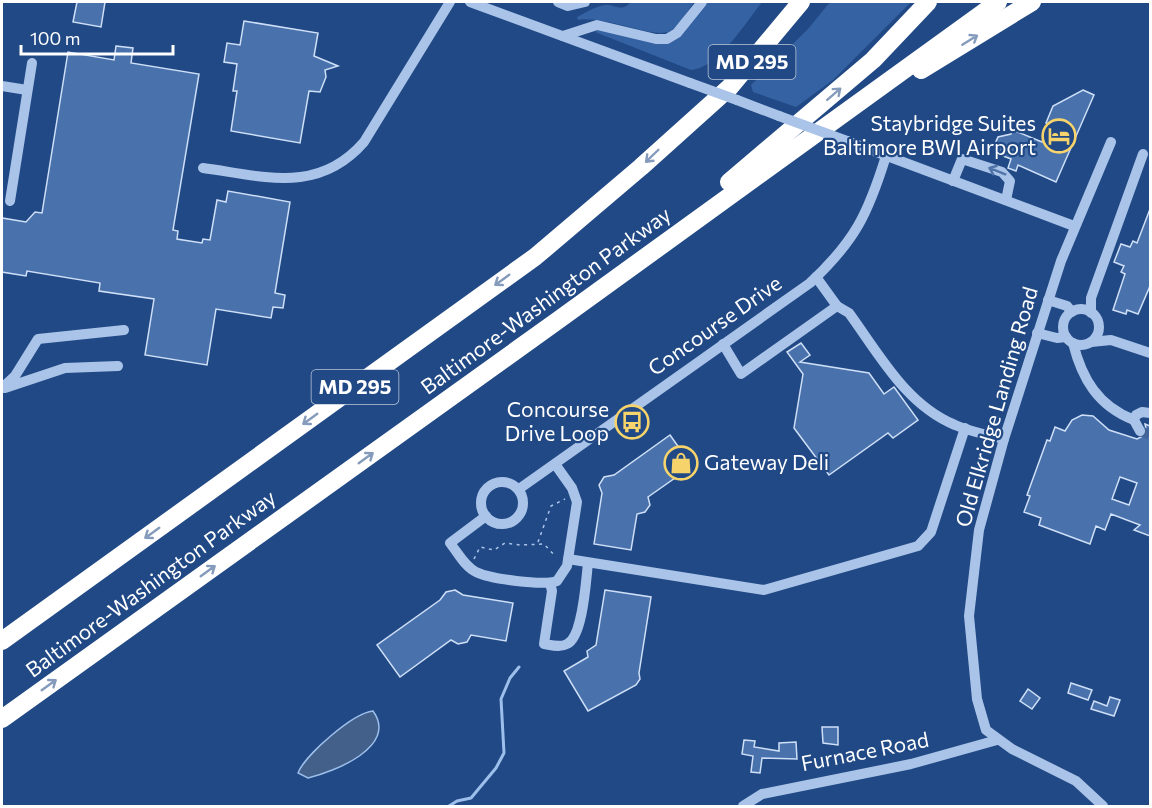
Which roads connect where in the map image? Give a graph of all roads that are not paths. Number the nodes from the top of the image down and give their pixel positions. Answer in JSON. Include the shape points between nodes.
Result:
{"nodes":[{"id":1,"x":450,"y":2,"type":"edge"},
{"id":2,"x":470,"y":2,"type":"edge"},
{"id":3,"x":558,"y":2,"type":"edge"},
{"id":4,"x":587,"y":2,"type":"edge"},
{"id":5,"x":702,"y":2,"type":"edge"},
{"id":6,"x":790,"y":2,"type":"edge"},
{"id":7,"x":801,"y":2,"type":"edge"},
{"id":8,"x":928,"y":2,"type":"edge"},
{"id":9,"x":998,"y":2,"type":"edge"},
{"id":10,"x":1032,"y":2,"type":"edge"},
{"id":11,"x":563,"y":36,"type":"junction"},
{"id":12,"x":32,"y":63,"type":"dead end"},
{"id":13,"x":2,"y":86,"type":"edge"},
{"id":14,"x":27,"y":90,"type":"junction"},
{"id":15,"x":695,"y":116,"type":"junction"},
{"id":16,"x":1111,"y":142,"type":"dead end"},
{"id":17,"x":1143,"y":154,"type":"dead end"},
{"id":18,"x":886,"y":156,"type":"junction"},
{"id":19,"x":203,"y":168,"type":"dead end"},
{"id":20,"x":953,"y":181,"type":"junction"},
{"id":21,"x":1006,"y":200,"type":"junction"},
{"id":22,"x":9,"y":201,"type":"dead end"},
{"id":23,"x":1074,"y":226,"type":"junction"},
{"id":24,"x":816,"y":277,"type":"junction"},
{"id":25,"x":1048,"y":300,"type":"junction"},
{"id":26,"x":837,"y":306,"type":"junction"},
{"id":27,"x":1082,"y":312,"type":"junction"},
{"id":28,"x":557,"y":321,"type":"junction"},
{"id":29,"x":1098,"y":325,"type":"junction"},
{"id":30,"x":124,"y":330,"type":"dead end"},
{"id":31,"x":1037,"y":333,"type":"junction"},
{"id":32,"x":1069,"y":340,"type":"junction"},
{"id":33,"x":1111,"y":340,"type":"junction"},
{"id":34,"x":1089,"y":343,"type":"junction"},
{"id":35,"x":723,"y":344,"type":"junction"},
{"id":36,"x":1150,"y":353,"type":"edge"},
{"id":37,"x":1078,"y":364,"type":"junction"},
{"id":38,"x":118,"y":366,"type":"dead end"},
{"id":39,"x":2,"y":388,"type":"edge"},
{"id":40,"x":1150,"y":413,"type":"edge"},
{"id":41,"x":1134,"y":420,"type":"junction"},
{"id":42,"x":965,"y":428,"type":"junction"},
{"id":43,"x":1140,"y":431,"type":"tunnel mouth"},
{"id":44,"x":1005,"y":439,"type":"junction"},
{"id":45,"x":392,"y":440,"type":"junction"},
{"id":46,"x":555,"y":464,"type":"junction"},
{"id":47,"x":519,"y":489,"type":"junction"},
{"id":48,"x":486,"y":516,"type":"junction"},
{"id":49,"x":565,"y":559,"type":"junction"},
{"id":50,"x":588,"y":563,"type":"junction"},
{"id":51,"x":550,"y":583,"type":"junction"},
{"id":52,"x":2,"y":641,"type":"edge"},
{"id":53,"x":2,"y":719,"type":"edge"},
{"id":54,"x":997,"y":740,"type":"junction"},
{"id":55,"x":743,"y":807,"type":"edge"},
{"id":56,"x":1103,"y":807,"type":"edge"}],
"edges":[{"from":1,"to":19,"type":"street","via":[[364,142],[344,161],[300,180]]},
{"from":2,"to":11,"type":"street"},
{"from":3,"to":4,"type":"street","via":[[568,6]]},
{"from":5,"to":11,"type":"street","via":[[677,33],[667,39],[597,25]]},
{"from":6,"to":15,"type":"highway"},
{"from":7,"to":15,"type":"highway","name":"Baltimore-Washington Parkway","number":"MD 295","via":[[730,87]]},
{"from":45,"to":8,"type":"highway","one_way":true,"via":[[429,403],[611,272],[779,142],[873,60]]},
{"from":9,"to":28,"type":"highway","name":"Baltimore-Washington Parkway","number":"MD 295"},
{"from":28,"to":10,"type":"highway","one_way":true,"via":[[615,290],[896,87]]},
{"from":11,"to":18,"type":"street","bridge":true},
{"from":12,"to":14,"type":"street"},
{"from":13,"to":14,"type":"street"},
{"from":14,"to":22,"type":"street"},
{"from":15,"to":52,"type":"highway","name":"Baltimore-Washington Parkway","number":"MD 295","one_way":true,"via":[[535,257]]},
{"from":16,"to":23,"type":"street","name":"Old Elkridge Landing Road"},
{"from":17,"to":27,"type":"street","via":[[1091,298]]},
{"from":18,"to":20,"type":"street"},
{"from":18,"to":24,"type":"street","name":"Concourse Drive","via":[[866,215],[851,239]]},
{"from":20,"to":21,"type":"street"},
{"from":21,"to":20,"type":"street","one_way":true,"via":[[1008,176],[962,159]]},
{"from":21,"to":23,"type":"street"},
{"from":23,"to":25,"type":"street","name":"Old Elkridge Landing Road"},
{"from":24,"to":26,"type":"street"},
{"from":24,"to":35,"type":"street","name":"Concourse Drive"},
{"from":25,"to":27,"type":"street"},
{"from":25,"to":31,"type":"street","name":"Old Elkridge Landing Road"},
{"from":26,"to":35,"type":"street","via":[[741,374]]},
{"from":26,"to":42,"type":"street","via":[[849,313],[910,394],[932,414]]},
{"from":27,"to":29,"type":"street"},
{"from":27,"to":32,"type":"street","via":[[1064,323]]},
{"from":28,"to":45,"type":"highway","name":"Baltimore-Washington Parkway","number":"MD 295"},
{"from":29,"to":33,"type":"street"},
{"from":29,"to":34,"type":"street","via":[[1097,334]]},
{"from":30,"to":39,"type":"street","via":[[38,339],[15,376]]},
{"from":31,"to":32,"type":"street"},
{"from":31,"to":44,"type":"street","name":"Old Elkridge Landing Road"},
{"from":32,"to":34,"type":"street"},
{"from":32,"to":37,"type":"street"},
{"from":33,"to":34,"type":"street"},
{"from":33,"to":36,"type":"street"},
{"from":34,"to":37,"type":"street"},
{"from":35,"to":46,"type":"street","name":"Concourse Drive"},
{"from":37,"to":41,"type":"street","via":[[1090,389]]},
{"from":38,"to":39,"type":"street","via":[[65,368]]},
{"from":40,"to":41,"type":"street","via":[[1142,412]]},
{"from":41,"to":43,"type":"street"},
{"from":42,"to":44,"type":"street"},
{"from":42,"to":50,"type":"street","via":[[931,532],[918,546],[764,590]]},
{"from":44,"to":54,"type":"street","name":"Old Elkridge Landing Road","via":[[978,538],[969,616],[980,716],[986,730]]},
{"from":53,"to":45,"type":"highway","name":"Baltimore-Washington Parkway","number":"MD 295","one_way":true},
{"from":46,"to":47,"type":"street","name":"Concourse Drive"},
{"from":46,"to":49,"type":"street","via":[[577,502]]},
{"from":47,"to":48,"type":"street","via":[[507,482],[489,486],[481,502]]},
{"from":47,"to":48,"type":"street","via":[[524,503],[516,519],[502,524]]},
{"from":48,"to":51,"type":"street","via":[[450,543],[468,566],[484,574]]},
{"from":49,"to":50,"type":"street"},
{"from":49,"to":51,"type":"street","via":[[562,575]]},
{"from":50,"to":51,"type":"street","via":[[578,630],[570,644],[561,647],[544,644]]},
{"from":54,"to":55,"type":"street","name":"Furnace Road","via":[[911,764],[762,794]]},
{"from":54,"to":56,"type":"street","name":"Old Elkridge Landing Road","via":[[1076,781]]}]}
